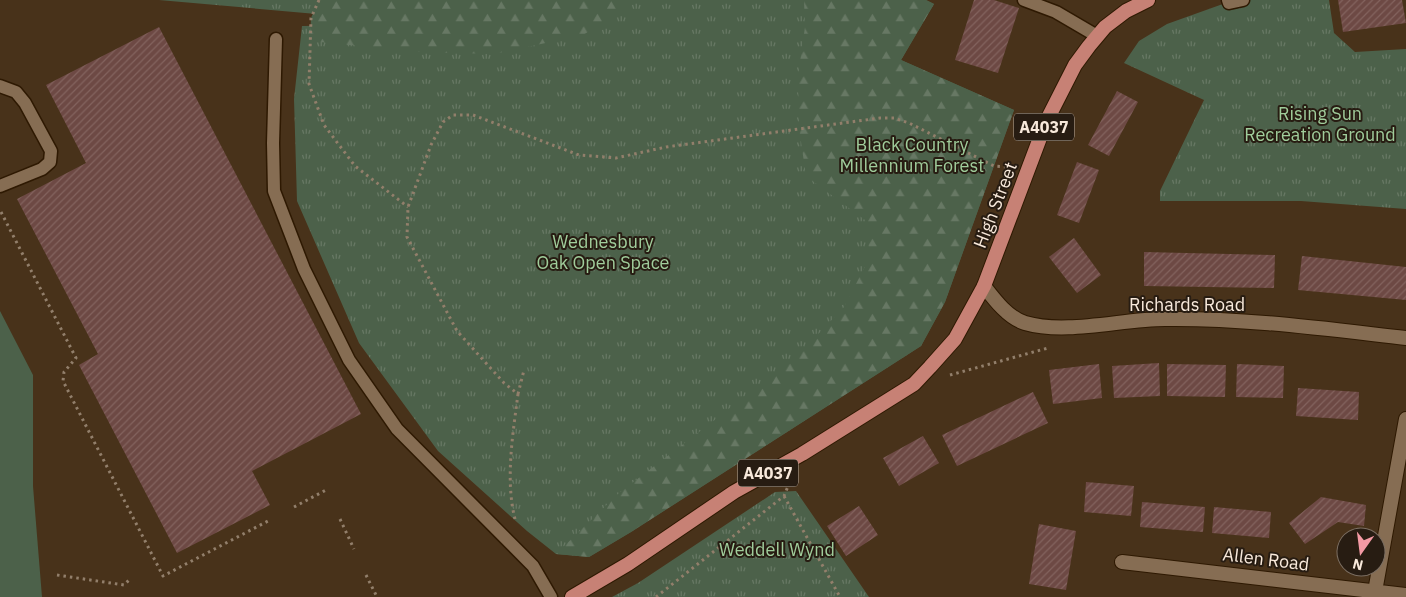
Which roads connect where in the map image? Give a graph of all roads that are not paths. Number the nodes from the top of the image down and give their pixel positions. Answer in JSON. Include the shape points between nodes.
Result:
{"nodes":[{"id":1,"x":1024,"y":0,"type":"edge"},
{"id":2,"x":1148,"y":0,"type":"edge"},
{"id":3,"x":1228,"y":0,"type":"edge"},
{"id":4,"x":1242,"y":0,"type":"edge"},
{"id":5,"x":1097,"y":36,"type":"junction"},
{"id":6,"x":276,"y":39,"type":"dead end"},
{"id":7,"x":0,"y":86,"type":"edge"},
{"id":8,"x":0,"y":186,"type":"edge"},
{"id":9,"x":984,"y":286,"type":"junction"},
{"id":10,"x":1406,"y":338,"type":"edge"},
{"id":11,"x":1406,"y":419,"type":"edge"},
{"id":12,"x":1122,"y":562,"type":"dead end"},
{"id":13,"x":1375,"y":594,"type":"edge"},
{"id":14,"x":1406,"y":595,"type":"edge"},
{"id":15,"x":551,"y":597,"type":"edge"},
{"id":16,"x":572,"y":597,"type":"edge"}],
"edges":[{"from":1,"to":5,"type":"lane","via":[[1056,12]]},
{"from":2,"to":5,"type":"main road","name":"High Street","number":"A4037","via":[[1126,11]]},
{"from":3,"to":4,"type":"lane","via":[[1229,3]]},
{"from":5,"to":9,"type":"main road","name":"High Street","number":"A4037","via":[[1075,65],[1046,122]]},
{"from":6,"to":15,"type":"lane","via":[[274,191],[308,278],[349,360],[396,429],[533,566]]},
{"from":7,"to":8,"type":"lane","via":[[16,92],[25,103],[51,150],[50,162],[42,169]]},
{"from":9,"to":10,"type":"street","name":"Richards Road","via":[[1000,307],[1024,323],[1049,328],[1163,319],[1216,320]]},
{"from":9,"to":16,"type":"main road","name":"High Street","number":"A4037","via":[[955,339],[914,384],[734,492],[628,564]]},
{"from":11,"to":13,"type":"street"},
{"from":12,"to":13,"type":"street","name":"Allen Road"},
{"from":13,"to":14,"type":"street","name":"Allen Road"}]}
